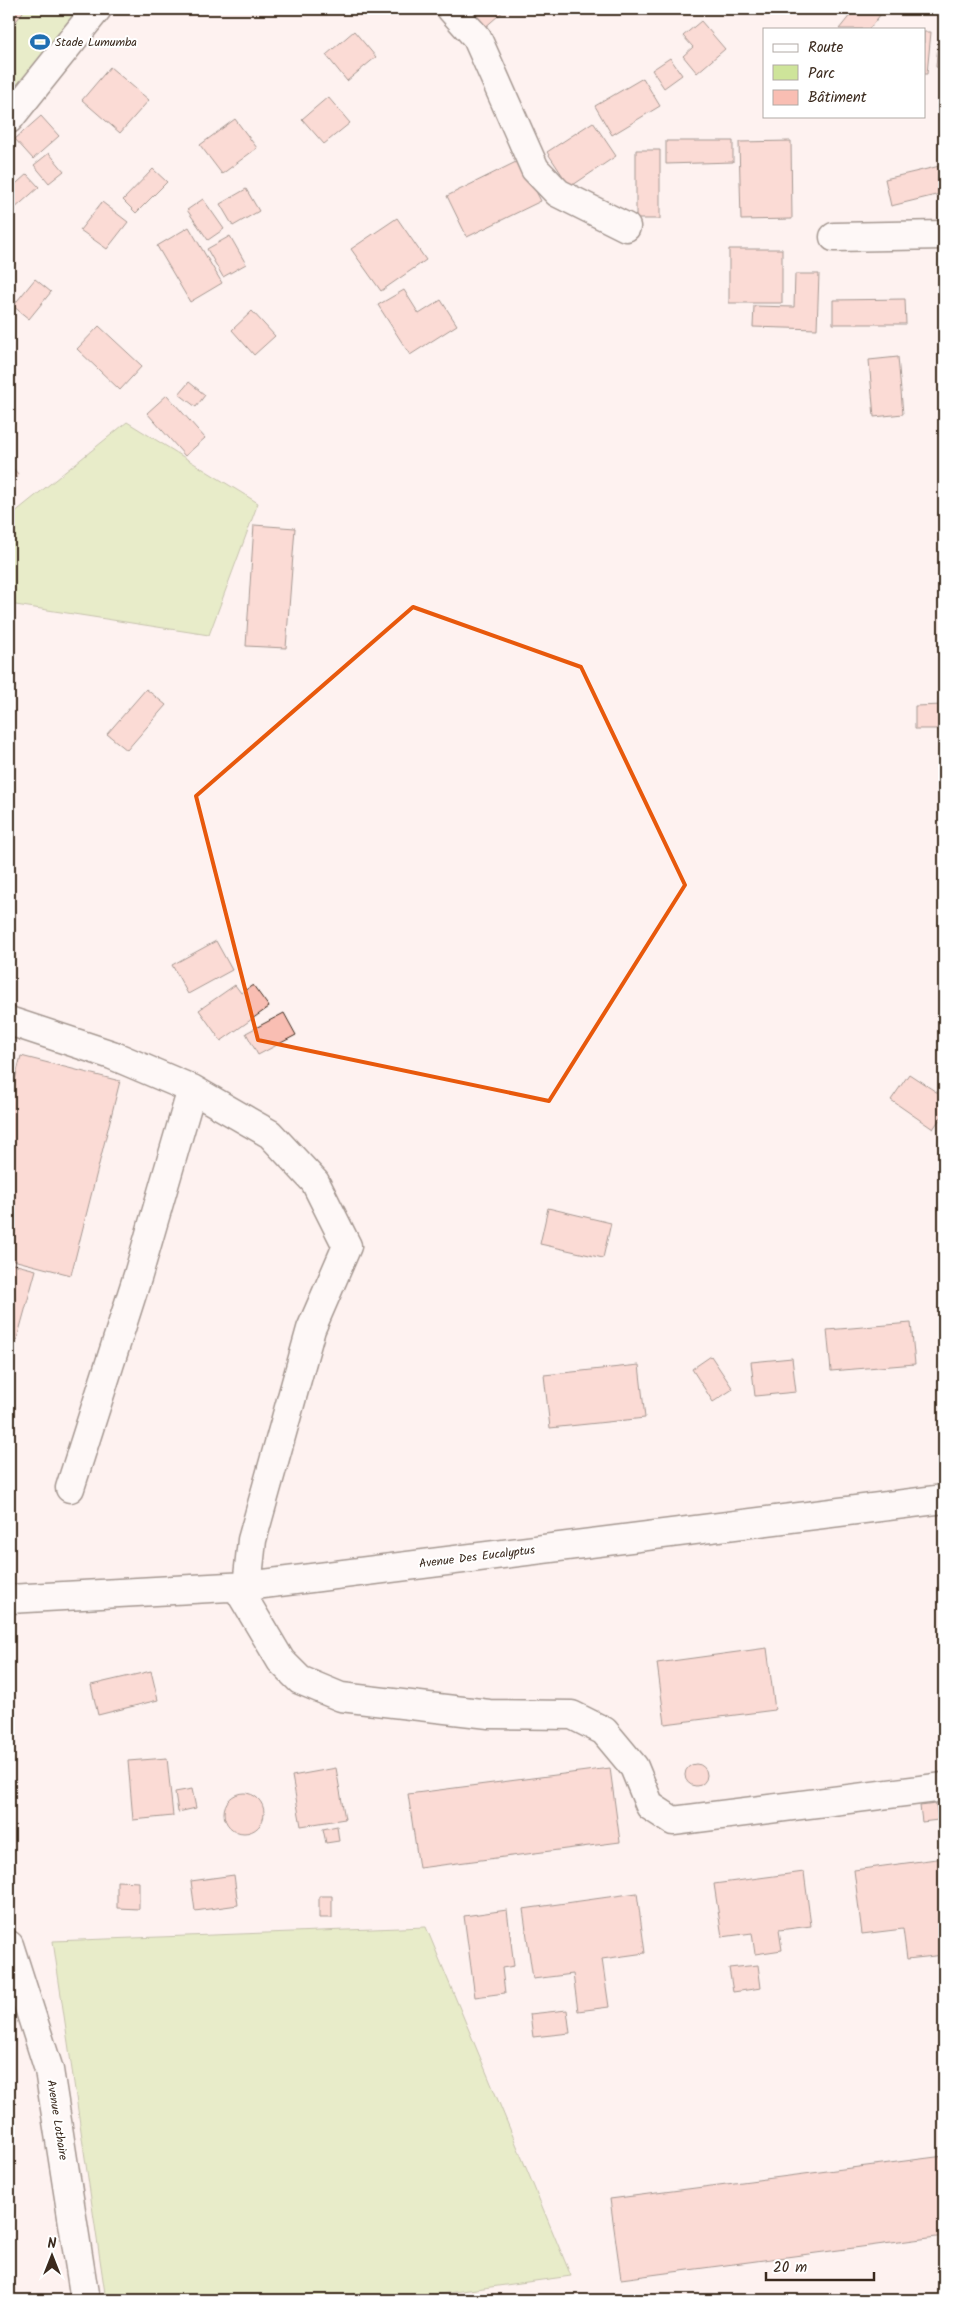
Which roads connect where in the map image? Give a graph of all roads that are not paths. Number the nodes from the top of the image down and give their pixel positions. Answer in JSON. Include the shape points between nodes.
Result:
{"nodes":[{"id":1,"x":98,"y":9,"type":"edge"},
{"id":2,"x":451,"y":9,"type":"edge"},
{"id":3,"x":9,"y":119,"type":"edge"},
{"id":4,"x":626,"y":227,"type":"dead end"},
{"id":5,"x":944,"y":235,"type":"edge"},
{"id":6,"x":834,"y":238,"type":"dead end"},
{"id":7,"x":9,"y":1021,"type":"edge"},
{"id":8,"x":192,"y":1089,"type":"junction"},
{"id":9,"x":70,"y":1488,"type":"dead end"},
{"id":10,"x":944,"y":1498,"type":"edge"},
{"id":11,"x":242,"y":1587,"type":"junction"},
{"id":12,"x":9,"y":1599,"type":"edge"},
{"id":13,"x":944,"y":1787,"type":"edge"},
{"id":14,"x":9,"y":1945,"type":"edge"},
{"id":15,"x":85,"y":2300,"type":"edge"}],
"edges":[{"from":1,"to":3,"type":"street"},
{"from":2,"to":4,"type":"street","via":[[478,38],[535,170],[558,192]]},
{"from":5,"to":6,"type":"street"},
{"from":7,"to":8,"type":"street","via":[[112,1055]]},
{"from":8,"to":9,"type":"street","via":[[138,1275]]},
{"from":8,"to":11,"type":"street","via":[[270,1134],[315,1182],[347,1246],[311,1329]]},
{"from":10,"to":11,"type":"street","name":"Avenue Des Eucalyptus"},
{"from":11,"to":12,"type":"street","name":"Avenue Des Eucalyptus"},
{"from":11,"to":13,"type":"street","via":[[281,1661],[300,1680],[341,1697],[489,1714],[572,1715],[604,1731],[634,1767],[650,1806],[673,1821]]},
{"from":14,"to":15,"type":"street","name":"Avenue Lothaire","via":[[49,2070]]}]}
